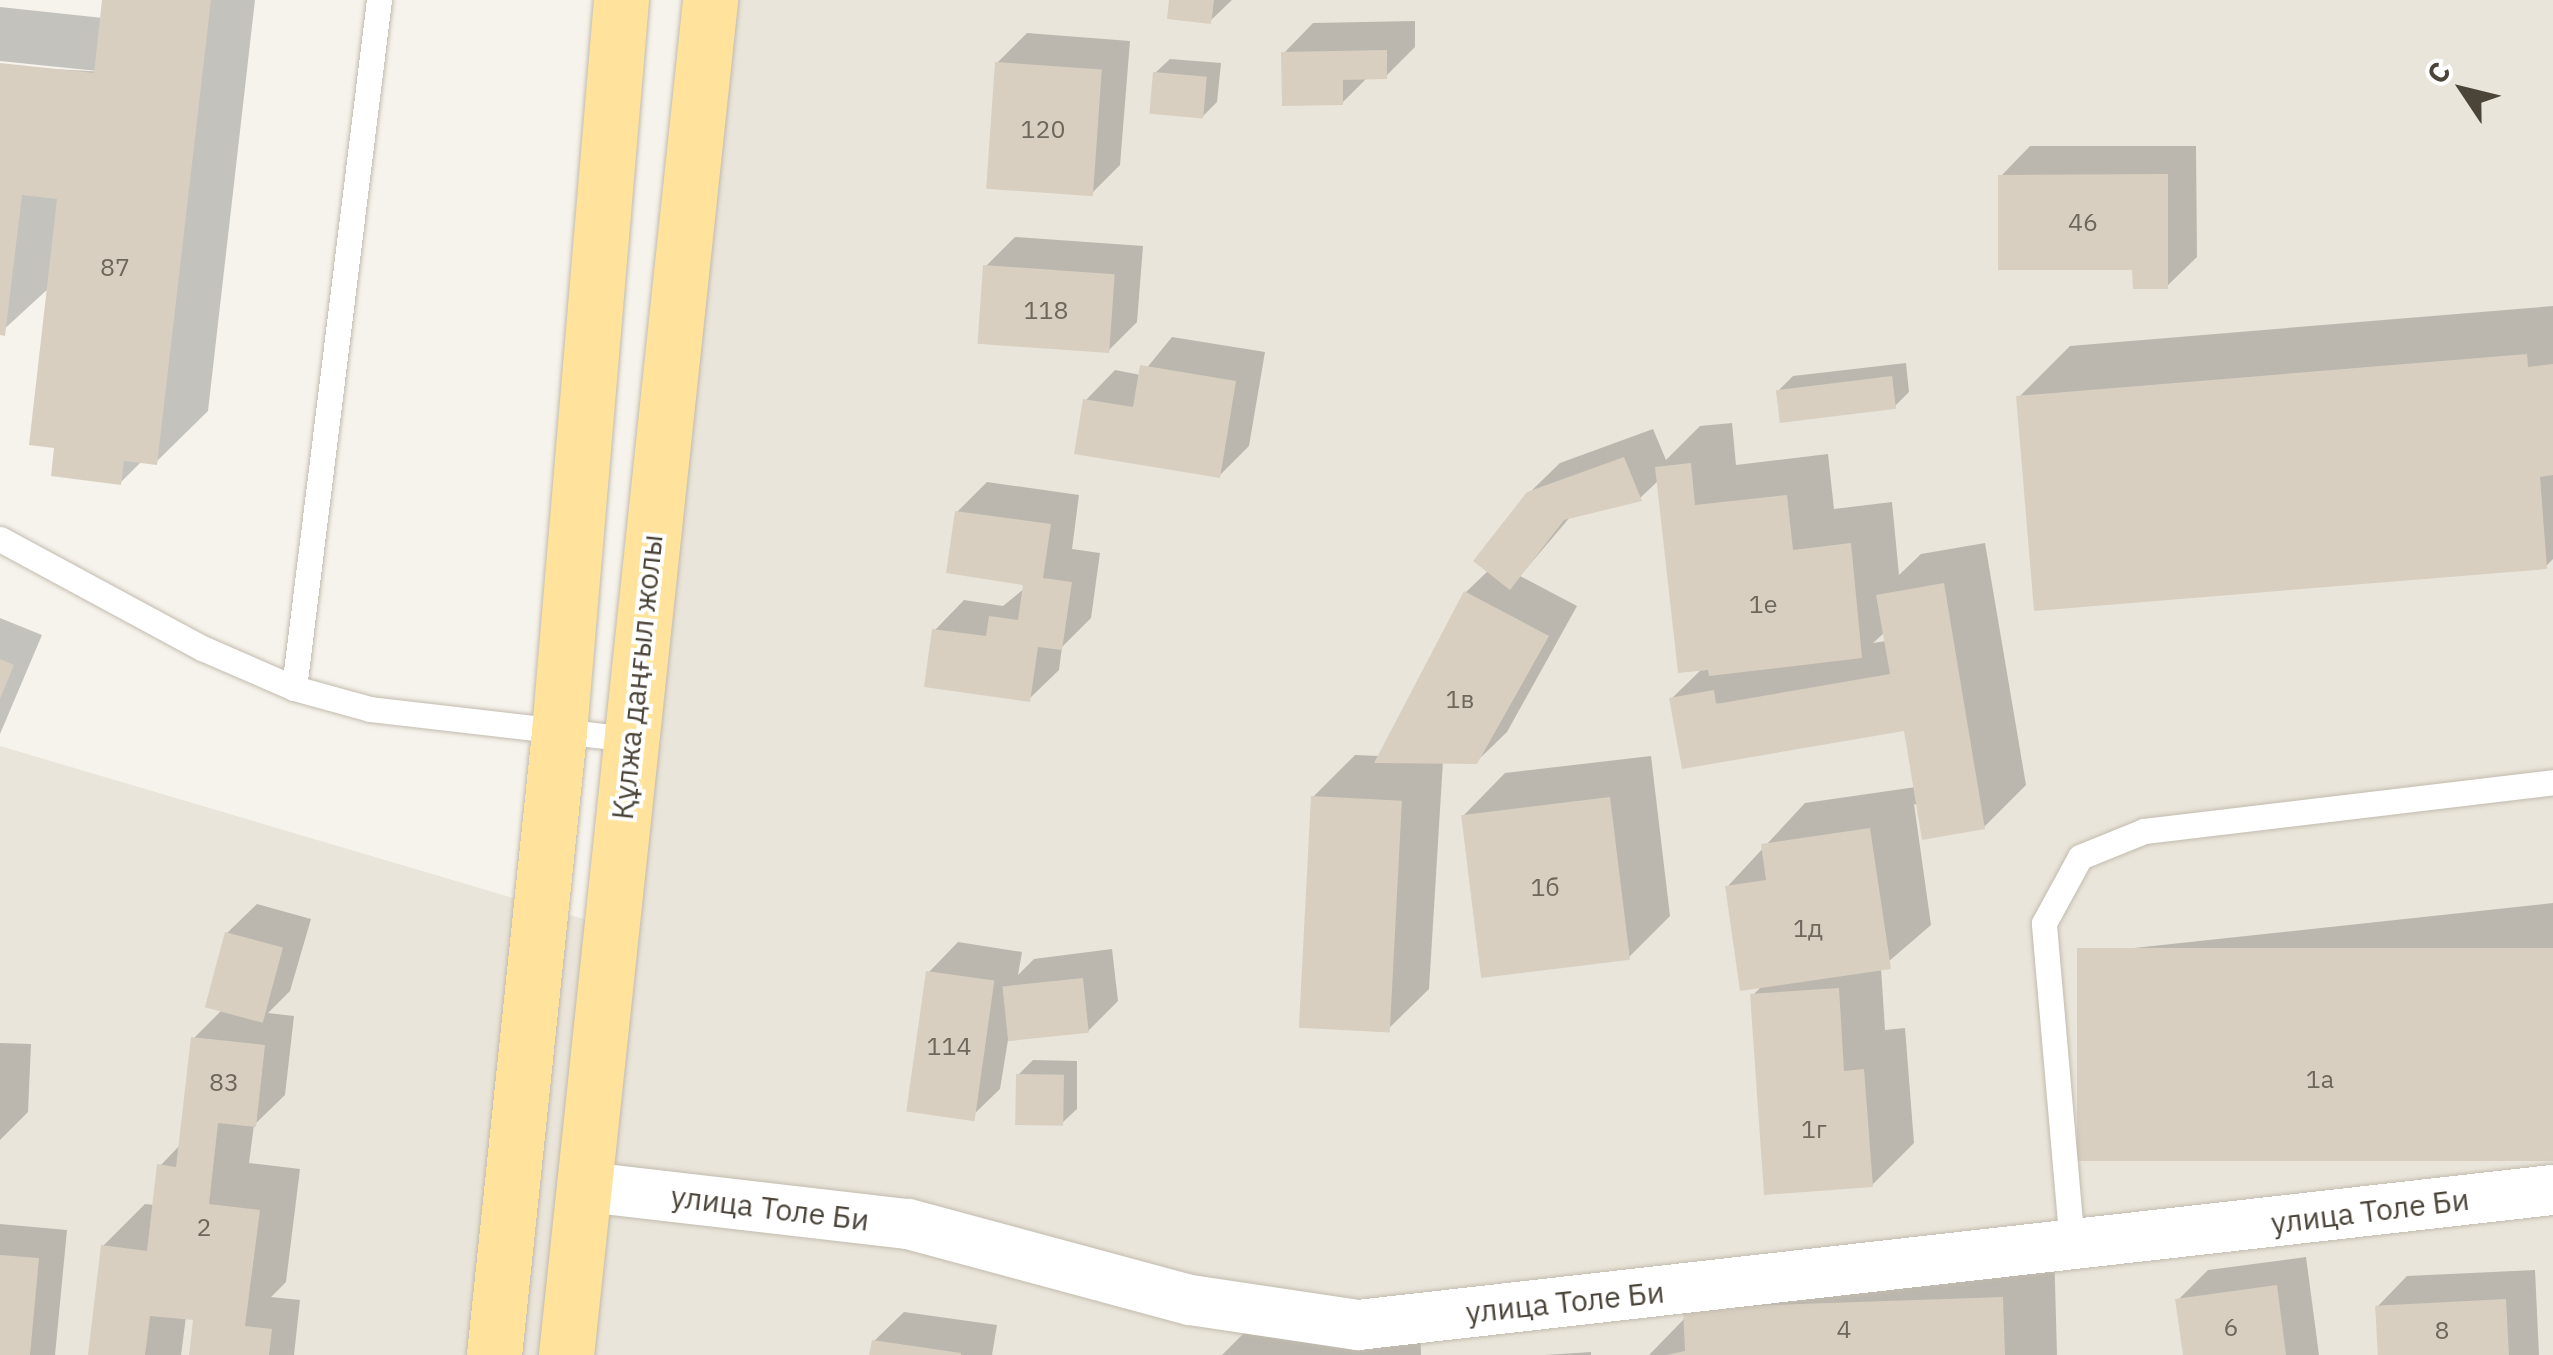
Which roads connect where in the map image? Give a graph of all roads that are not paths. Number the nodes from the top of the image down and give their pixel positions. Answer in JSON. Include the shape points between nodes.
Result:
{"nodes":[{"id":1,"x":380,"y":0,"type":"edge"},
{"id":2,"x":621,"y":0,"type":"edge"},
{"id":3,"x":710,"y":0,"type":"edge"},
{"id":4,"x":0,"y":539,"type":"edge"},
{"id":5,"x":294,"y":688,"type":"junction"},
{"id":6,"x":559,"y":732,"type":"junction"},
{"id":7,"x":630,"y":739,"type":"junction"},
{"id":8,"x":2553,"y":782,"type":"edge"},
{"id":9,"x":587,"y":1186,"type":"junction"},
{"id":10,"x":2553,"y":1190,"type":"edge"},
{"id":11,"x":2072,"y":1244,"type":"junction"},
{"id":12,"x":494,"y":1355,"type":"edge"},
{"id":13,"x":566,"y":1355,"type":"edge"}],
"edges":[{"from":1,"to":5,"type":"lane"},
{"from":2,"to":6,"type":"main road"},
{"from":3,"to":7,"type":"main road","name":"Құлжа даңғыл жолы"},
{"from":4,"to":5,"type":"lane","via":[[202,648]]},
{"from":5,"to":6,"type":"lane","via":[[370,709]]},
{"from":6,"to":7,"type":"lane"},
{"from":6,"to":12,"type":"main road"},
{"from":7,"to":9,"type":"main road","name":"Құлжа даңғыл жолы"},
{"from":8,"to":11,"type":"lane","via":[[2144,832],[2080,857],[2044,922]]},
{"from":9,"to":11,"type":"street","name":"улица Толе Би","via":[[908,1224],[1190,1300],[1358,1325]]},
{"from":9,"to":13,"type":"main road","name":"Құлжа даңғыл жолы"},
{"from":10,"to":11,"type":"street","name":"улица Толе Би"}]}
